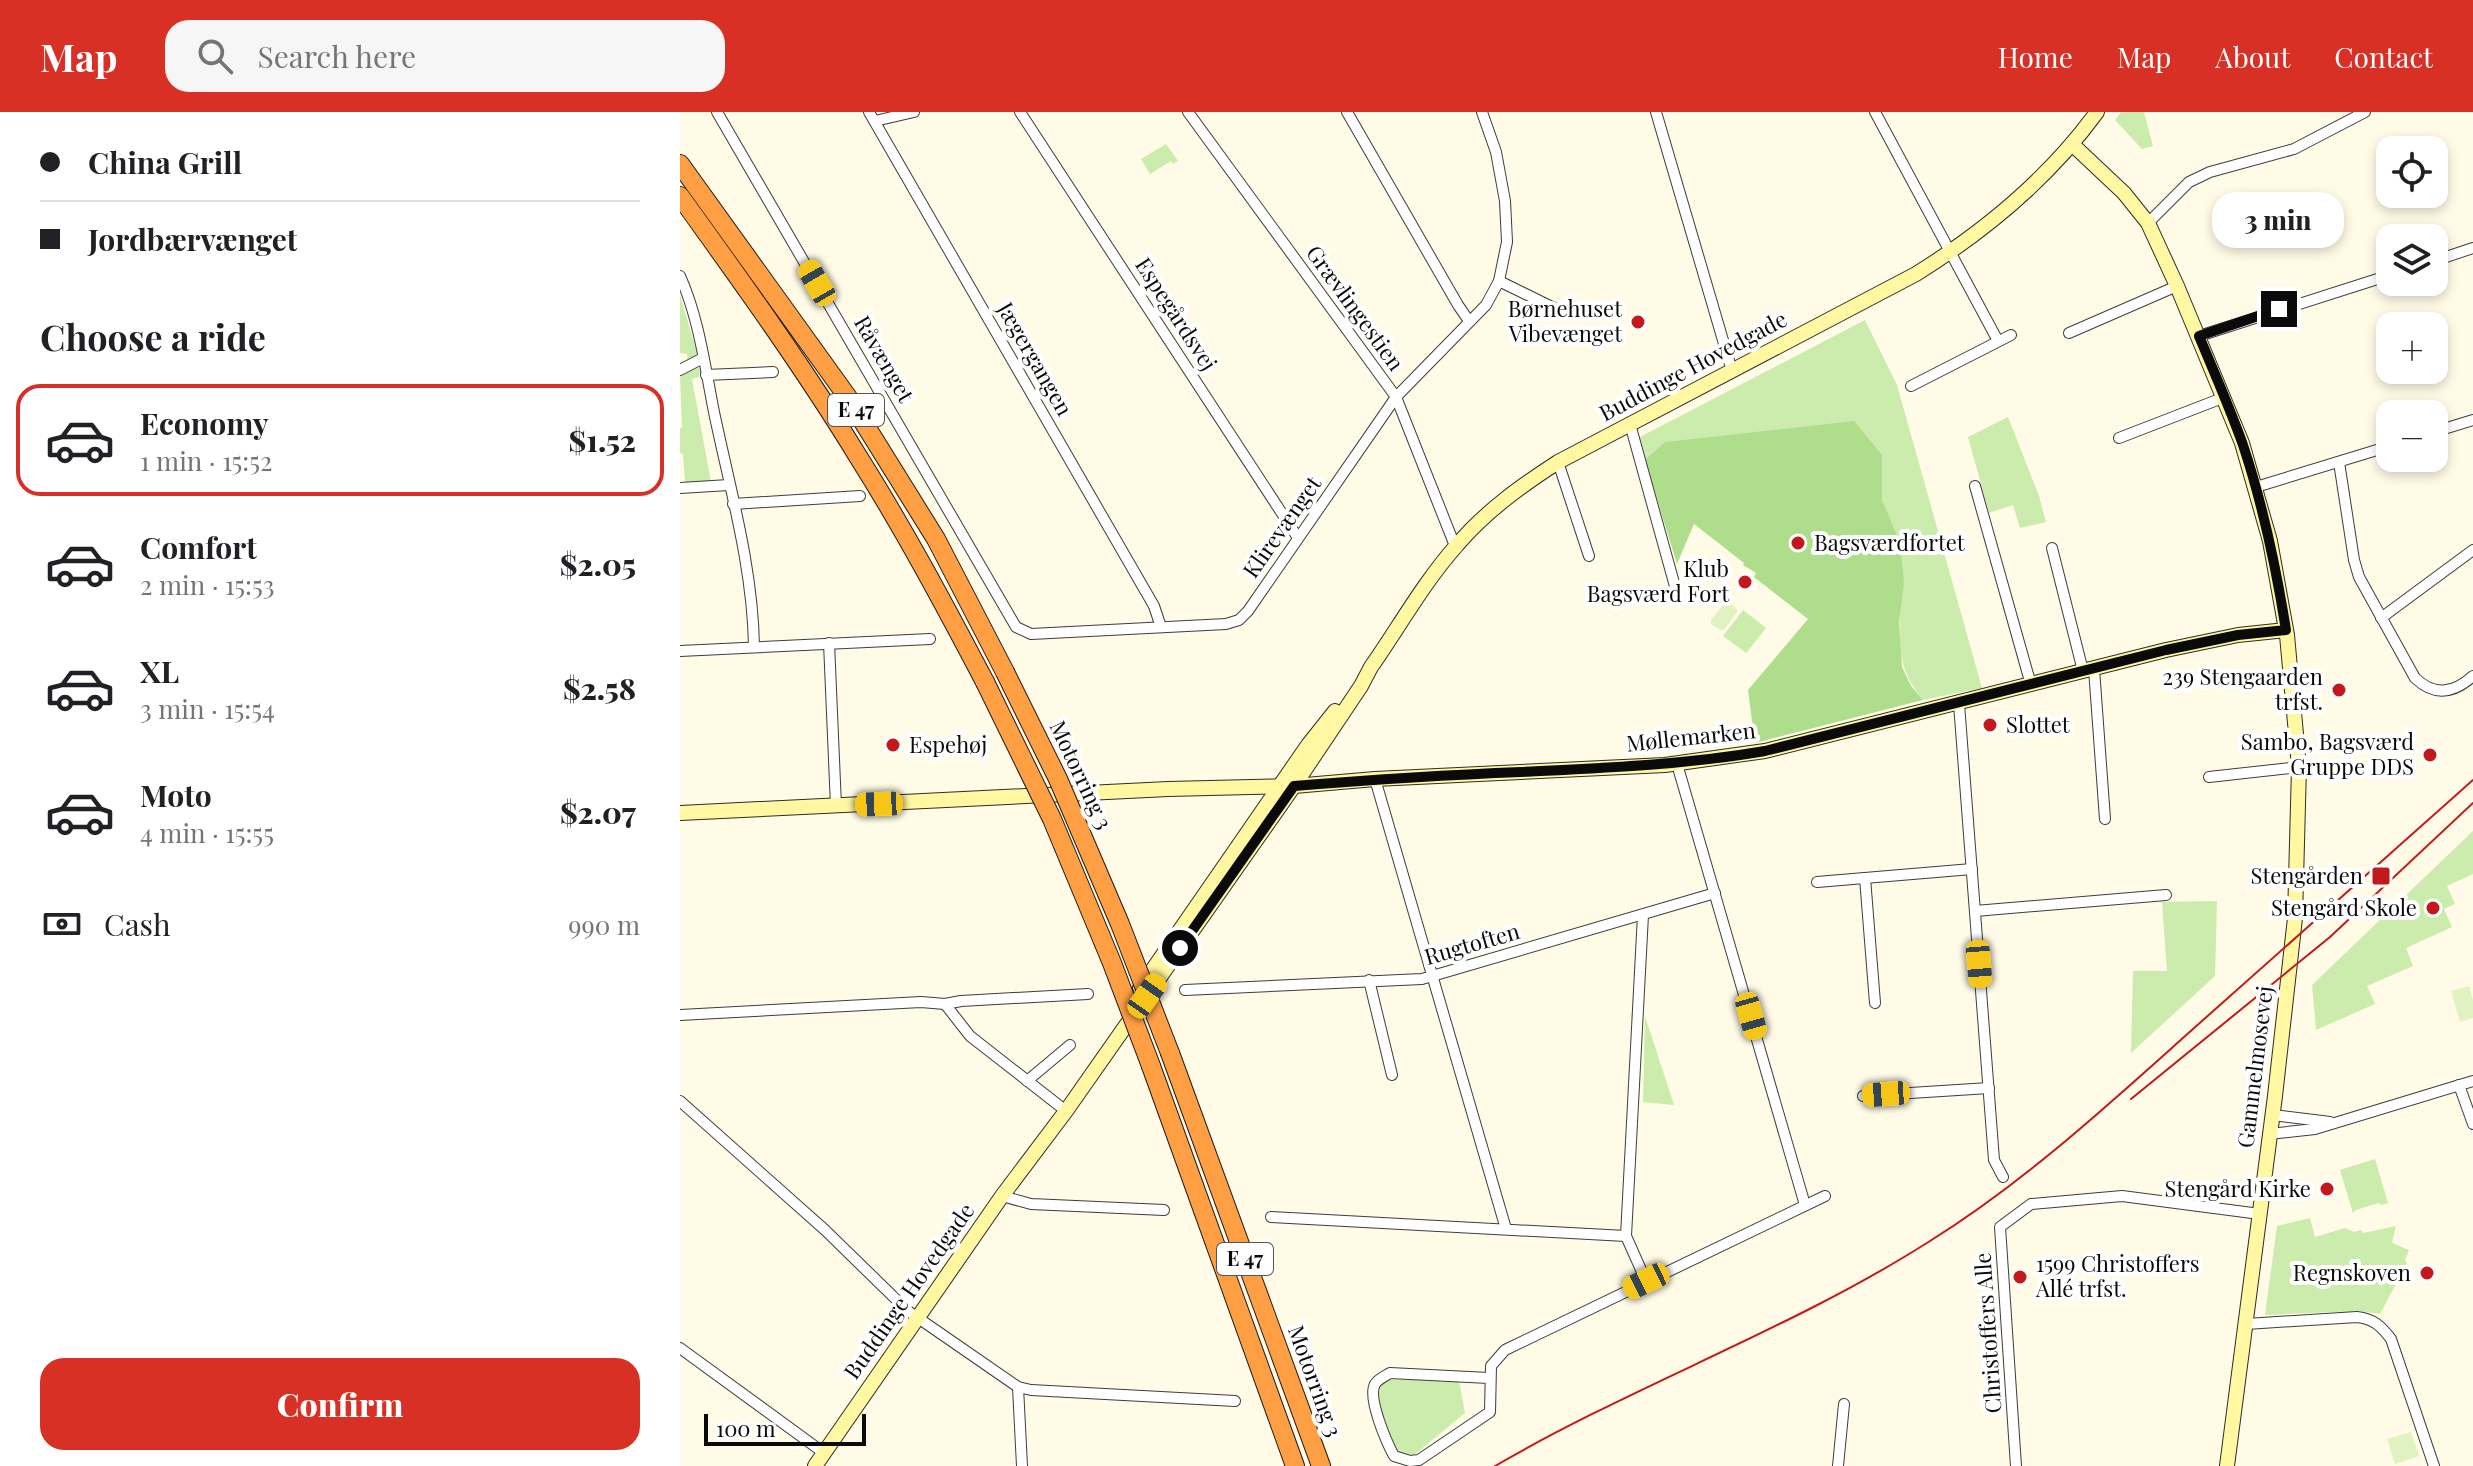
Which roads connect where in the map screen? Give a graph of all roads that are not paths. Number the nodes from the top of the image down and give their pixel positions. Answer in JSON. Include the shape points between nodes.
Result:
{"nodes":[{"id":1,"x":717,"y":112,"type":"edge"},
{"id":2,"x":914,"y":112,"type":"edge"},
{"id":3,"x":1020,"y":112,"type":"edge"},
{"id":4,"x":1188,"y":112,"type":"edge"},
{"id":5,"x":1347,"y":112,"type":"edge"},
{"id":6,"x":1482,"y":112,"type":"edge"},
{"id":7,"x":1656,"y":112,"type":"edge"},
{"id":8,"x":1875,"y":112,"type":"edge"},
{"id":9,"x":2097,"y":112,"type":"edge"},
{"id":10,"x":2365,"y":112,"type":"edge"},
{"id":11,"x":872,"y":116,"type":"edge"},
{"id":12,"x":2073,"y":145,"type":"junction"},
{"id":13,"x":680,"y":164,"type":"edge"},
{"id":14,"x":680,"y":196,"type":"edge"},
{"id":15,"x":2148,"y":223,"type":"junction"},
{"id":16,"x":2473,"y":248,"type":"edge"},
{"id":17,"x":1951,"y":252,"type":"junction"},
{"id":18,"x":2448,"y":256,"type":"edge"},
{"id":19,"x":680,"y":276,"type":"edge"},
{"id":20,"x":2376,"y":279,"type":"edge"},
{"id":21,"x":1499,"y":281,"type":"junction"},
{"id":22,"x":2177,"y":286,"type":"junction"},
{"id":23,"x":1556,"y":309,"type":"dead end"},
{"id":24,"x":1469,"y":321,"type":"junction"},
{"id":25,"x":2069,"y":333,"type":"dead end"},
{"id":26,"x":2011,"y":335,"type":"dead end"},
{"id":27,"x":2199,"y":336,"type":"junction"},
{"id":28,"x":1998,"y":341,"type":"junction"},
{"id":29,"x":703,"y":358,"type":"junction"},
{"id":30,"x":680,"y":370,"type":"edge"},
{"id":31,"x":1732,"y":371,"type":"junction"},
{"id":32,"x":773,"y":372,"type":"dead end"},
{"id":33,"x":706,"y":375,"type":"junction"},
{"id":34,"x":1911,"y":386,"type":"dead end"},
{"id":35,"x":1396,"y":397,"type":"junction"},
{"id":36,"x":2225,"y":397,"type":"junction"},
{"id":37,"x":2473,"y":420,"type":"edge"},
{"id":38,"x":1630,"y":424,"type":"junction"},
{"id":39,"x":2448,"y":428,"type":"edge"},
{"id":40,"x":2119,"y":438,"type":"dead end"},
{"id":41,"x":2376,"y":450,"type":"edge"},
{"id":42,"x":1558,"y":462,"type":"junction"},
{"id":43,"x":2339,"y":462,"type":"junction"},
{"id":44,"x":729,"y":485,"type":"junction"},
{"id":45,"x":1975,"y":486,"type":"dead end"},
{"id":46,"x":2256,"y":487,"type":"junction"},
{"id":47,"x":680,"y":488,"type":"edge"},
{"id":48,"x":860,"y":496,"type":"dead end"},
{"id":49,"x":733,"y":504,"type":"junction"},
{"id":50,"x":1298,"y":538,"type":"junction"},
{"id":51,"x":1455,"y":546,"type":"junction"},
{"id":52,"x":2052,"y":548,"type":"dead end"},
{"id":53,"x":2473,"y":550,"type":"edge"},
{"id":54,"x":1589,"y":556,"type":"dead end"},
{"id":55,"x":1676,"y":590,"type":"dead end"},
{"id":56,"x":2381,"y":618,"type":"junction"},
{"id":57,"x":1016,"y":627,"type":"joint"},
{"id":58,"x":1161,"y":627,"type":"junction"},
{"id":59,"x":2286,"y":630,"type":"junction"},
{"id":60,"x":930,"y":639,"type":"dead end"},
{"id":61,"x":829,"y":643,"type":"junction"},
{"id":62,"x":754,"y":647,"type":"junction"},
{"id":63,"x":680,"y":651,"type":"edge"},
{"id":64,"x":2088,"y":670,"type":"junction"},
{"id":65,"x":2473,"y":676,"type":"edge"},
{"id":66,"x":2031,"y":685,"type":"junction"},
{"id":67,"x":1959,"y":704,"type":"junction"},
{"id":68,"x":1677,"y":764,"type":"junction"},
{"id":69,"x":2299,"y":767,"type":"junction"},
{"id":70,"x":2209,"y":777,"type":"dead end"},
{"id":71,"x":1375,"y":779,"type":"junction"},
{"id":72,"x":1288,"y":786,"type":"junction"},
{"id":73,"x":836,"y":806,"type":"junction"},
{"id":74,"x":680,"y":813,"type":"edge"},
{"id":75,"x":2105,"y":819,"type":"dead end"},
{"id":76,"x":1972,"y":869,"type":"junction"},
{"id":77,"x":1865,"y":878,"type":"junction"},
{"id":78,"x":1817,"y":882,"type":"dead end"},
{"id":79,"x":1715,"y":893,"type":"junction"},
{"id":80,"x":2166,"y":895,"type":"dead end"},
{"id":81,"x":1975,"y":911,"type":"junction"},
{"id":82,"x":1643,"y":915,"type":"junction"},
{"id":83,"x":1433,"y":977,"type":"junction"},
{"id":84,"x":1369,"y":980,"type":"junction"},
{"id":85,"x":1185,"y":990,"type":"dead end"},
{"id":86,"x":1088,"y":994,"type":"dead end"},
{"id":87,"x":1875,"y":1003,"type":"dead end"},
{"id":88,"x":945,"y":1004,"type":"junction"},
{"id":89,"x":680,"y":1015,"type":"edge"},
{"id":90,"x":1070,"y":1045,"type":"dead end"},
{"id":91,"x":1392,"y":1075,"type":"dead end"},
{"id":92,"x":1027,"y":1081,"type":"junction"},
{"id":93,"x":2473,"y":1081,"type":"edge"},
{"id":94,"x":2459,"y":1085,"type":"junction"},
{"id":95,"x":1989,"y":1088,"type":"junction"},
{"id":96,"x":1863,"y":1096,"type":"dead end"},
{"id":97,"x":680,"y":1101,"type":"edge"},
{"id":98,"x":1063,"y":1108,"type":"junction"},
{"id":99,"x":2273,"y":1115,"type":"junction"},
{"id":100,"x":2332,"y":1123,"type":"junction"},
{"id":101,"x":2473,"y":1124,"type":"edge"},
{"id":102,"x":2269,"y":1134,"type":"junction"},
{"id":103,"x":2003,"y":1177,"type":"dead end"},
{"id":104,"x":1002,"y":1196,"type":"junction"},
{"id":105,"x":1825,"y":1196,"type":"dead end"},
{"id":106,"x":1805,"y":1205,"type":"junction"},
{"id":107,"x":1164,"y":1210,"type":"dead end"},
{"id":108,"x":2260,"y":1214,"type":"junction"},
{"id":109,"x":1271,"y":1217,"type":"dead end"},
{"id":110,"x":1506,"y":1229,"type":"junction"},
{"id":111,"x":1626,"y":1236,"type":"junction"},
{"id":112,"x":1646,"y":1281,"type":"junction"},
{"id":113,"x":918,"y":1318,"type":"junction"},
{"id":114,"x":2246,"y":1324,"type":"junction"},
{"id":115,"x":680,"y":1348,"type":"edge"},
{"id":116,"x":1489,"y":1378,"type":"junction"},
{"id":117,"x":1018,"y":1387,"type":"junction"},
{"id":118,"x":1235,"y":1401,"type":"dead end"},
{"id":119,"x":1844,"y":1404,"type":"dead end"},
{"id":120,"x":820,"y":1460,"type":"edge"},
{"id":121,"x":1022,"y":1466,"type":"edge"},
{"id":122,"x":1295,"y":1466,"type":"edge"},
{"id":123,"x":1321,"y":1466,"type":"edge"},
{"id":124,"x":1838,"y":1466,"type":"edge"},
{"id":125,"x":2016,"y":1466,"type":"edge"},
{"id":126,"x":2227,"y":1466,"type":"edge"},
{"id":127,"x":2434,"y":1466,"type":"edge"}],
"edges":[{"from":1,"to":57,"type":"street","name":"Råvænget"},
{"from":2,"to":11,"type":"street"},
{"from":3,"to":50,"type":"street","name":"Espegårdsvej"},
{"from":4,"to":35,"type":"street","name":"Grævlingestien"},
{"from":5,"to":24,"type":"street"},
{"from":6,"to":21,"type":"street","name":"Klirevænget","via":[[1505,201],[1507,242]]},
{"from":7,"to":31,"type":"street"},
{"from":8,"to":17,"type":"street"},
{"from":9,"to":12,"type":"street","name":"Buddinge Hovedgade"},
{"from":10,"to":15,"type":"street","via":[[2294,149],[2189,182]]},
{"from":11,"to":58,"type":"street","name":"Jægergangen","via":[[1154,606]]},
{"from":12,"to":15,"type":"street","name":"Gammelmosevej"},
{"from":12,"to":17,"type":"street","name":"Buddinge Hovedgade"},
{"from":13,"to":123,"type":"highway","name":"Motorring 3","number":"E 47","bridge":true,"via":[[849,399],[936,539],[1058,779],[1170,1053]]},
{"from":14,"to":122,"type":"highway","name":"Motorring 3","number":"E 47","bridge":true,"via":[[775,329],[924,566],[1052,819],[1151,1066]]},
{"from":15,"to":22,"type":"street","name":"Gammelmosevej"},
{"from":16,"to":18,"type":"street"},
{"from":17,"to":28,"type":"street"},
{"from":17,"to":31,"type":"street","name":"Buddinge Hovedgade"},
{"from":19,"to":29,"type":"street"},
{"from":20,"to":27,"type":"street"},
{"from":21,"to":23,"type":"street"},
{"from":21,"to":24,"type":"street","name":"Klirevænget"},
{"from":22,"to":25,"type":"street"},
{"from":22,"to":27,"type":"street","name":"Gammelmosevej"},
{"from":24,"to":35,"type":"street","name":"Klirevænget"},
{"from":26,"to":28,"type":"street"},
{"from":27,"to":36,"type":"street","name":"Gammelmosevej"},
{"from":28,"to":34,"type":"street"},
{"from":29,"to":30,"type":"street"},
{"from":29,"to":33,"type":"street"},
{"from":31,"to":38,"type":"street","name":"Buddinge Hovedgade"},
{"from":32,"to":33,"type":"street"},
{"from":33,"to":44,"type":"street"},
{"from":35,"to":50,"type":"street","name":"Klirevænget"},
{"from":35,"to":51,"type":"street","name":"Grævlingestien"},
{"from":36,"to":40,"type":"street"},
{"from":36,"to":46,"type":"street","name":"Gammelmosevej"},
{"from":37,"to":39,"type":"street"},
{"from":38,"to":42,"type":"street","name":"Buddinge Hovedgade"},
{"from":38,"to":55,"type":"street"},
{"from":41,"to":43,"type":"street"},
{"from":42,"to":51,"type":"street","name":"Buddinge Hovedgade","via":[[1522,485]]},
{"from":42,"to":54,"type":"street"},
{"from":43,"to":46,"type":"street"},
{"from":43,"to":56,"type":"street","via":[[2354,560]]},
{"from":44,"to":47,"type":"street"},
{"from":44,"to":49,"type":"street"},
{"from":45,"to":66,"type":"street"},
{"from":46,"to":59,"type":"street","name":"Gammelmosevej"},
{"from":48,"to":49,"type":"street"},
{"from":49,"to":62,"type":"street","via":[[752,597]]},
{"from":50,"to":58,"type":"street","name":"Klirevænget","via":[[1239,620]]},
{"from":51,"to":72,"type":"street","name":"Buddinge Hovedgade","via":[[1371,667],[1308,745]]},
{"from":52,"to":64,"type":"street"},
{"from":53,"to":56,"type":"street"},
{"from":56,"to":65,"type":"street","via":[[2424,686],[2453,690]]},
{"from":57,"to":58,"type":"street","name":"Klirevænget","via":[[1031,634]]},
{"from":59,"to":64,"type":"street","name":"Møllemarken","via":[[2207,641]]},
{"from":59,"to":69,"type":"street","name":"Gammelmosevej"},
{"from":60,"to":61,"type":"street"},
{"from":61,"to":62,"type":"street"},
{"from":61,"to":73,"type":"street"},
{"from":62,"to":63,"type":"street"},
{"from":64,"to":66,"type":"street","name":"Møllemarken"},
{"from":64,"to":75,"type":"street"},
{"from":66,"to":67,"type":"street","name":"Møllemarken"},
{"from":67,"to":68,"type":"street","name":"Møllemarken","via":[[1765,751]]},
{"from":67,"to":76,"type":"street"},
{"from":68,"to":71,"type":"street","name":"Møllemarken"},
{"from":68,"to":79,"type":"street"},
{"from":69,"to":70,"type":"street"},
{"from":69,"to":99,"type":"street","name":"Gammelmosevej","via":[[2295,918]]},
{"from":71,"to":72,"type":"street","name":"Møllemarken"},
{"from":71,"to":83,"type":"street"},
{"from":72,"to":73,"type":"street","name":"Møllemarken"},
{"from":72,"to":98,"type":"street","name":"Buddinge Hovedgade"},
{"from":73,"to":74,"type":"street","name":"Møllemarken"},
{"from":76,"to":77,"type":"street"},
{"from":76,"to":81,"type":"street"},
{"from":77,"to":78,"type":"street"},
{"from":77,"to":87,"type":"street"},
{"from":79,"to":82,"type":"street","name":"Rugtoften"},
{"from":79,"to":106,"type":"street"},
{"from":80,"to":81,"type":"street"},
{"from":81,"to":95,"type":"street"},
{"from":82,"to":83,"type":"street","name":"Rugtoften"},
{"from":82,"to":111,"type":"street"},
{"from":83,"to":84,"type":"street","name":"Rugtoften"},
{"from":83,"to":110,"type":"street"},
{"from":84,"to":85,"type":"street","name":"Rugtoften"},
{"from":84,"to":91,"type":"street"},
{"from":86,"to":88,"type":"street"},
{"from":88,"to":89,"type":"street"},
{"from":88,"to":92,"type":"street","via":[[970,1036]]},
{"from":90,"to":92,"type":"street"},
{"from":92,"to":98,"type":"street"},
{"from":93,"to":94,"type":"street"},
{"from":94,"to":100,"type":"street"},
{"from":94,"to":101,"type":"street"},
{"from":95,"to":96,"type":"street"},
{"from":95,"to":103,"type":"street","via":[[1994,1160]]},
{"from":97,"to":113,"type":"street"},
{"from":98,"to":104,"type":"street","name":"Buddinge Hovedgade"},
{"from":99,"to":100,"type":"street"},
{"from":99,"to":102,"type":"street","name":"Gammelmosevej"},
{"from":100,"to":102,"type":"street"},
{"from":102,"to":108,"type":"street","name":"Gammelmosevej"},
{"from":104,"to":107,"type":"street","via":[[1031,1204]]},
{"from":104,"to":113,"type":"street","name":"Buddinge Hovedgade"},
{"from":105,"to":106,"type":"street"},
{"from":106,"to":112,"type":"street"},
{"from":108,"to":114,"type":"street","name":"Gammelmosevej"},
{"from":108,"to":125,"type":"street","name":"Christoffers Alle","via":[[2122,1196],[2031,1204],[2000,1227]]},
{"from":109,"to":110,"type":"street"},
{"from":110,"to":111,"type":"street"},
{"from":111,"to":112,"type":"street"},
{"from":112,"to":116,"type":"street","via":[[1505,1350],[1491,1366]]},
{"from":113,"to":117,"type":"street"},
{"from":113,"to":120,"type":"street","name":"Buddinge Hovedgade"},
{"from":114,"to":126,"type":"street","name":"Gammelmosevej"},
{"from":114,"to":127,"type":"street","via":[[2357,1317],[2381,1325],[2391,1339]]},
{"from":115,"to":120,"type":"street"},
{"from":116,"to":116,"type":"street","via":[[1390,1373],[1380,1379],[1372,1396],[1394,1456],[1419,1460],[1490,1412]]},
{"from":117,"to":118,"type":"street"},
{"from":117,"to":121,"type":"street"},
{"from":119,"to":124,"type":"street"}]}
